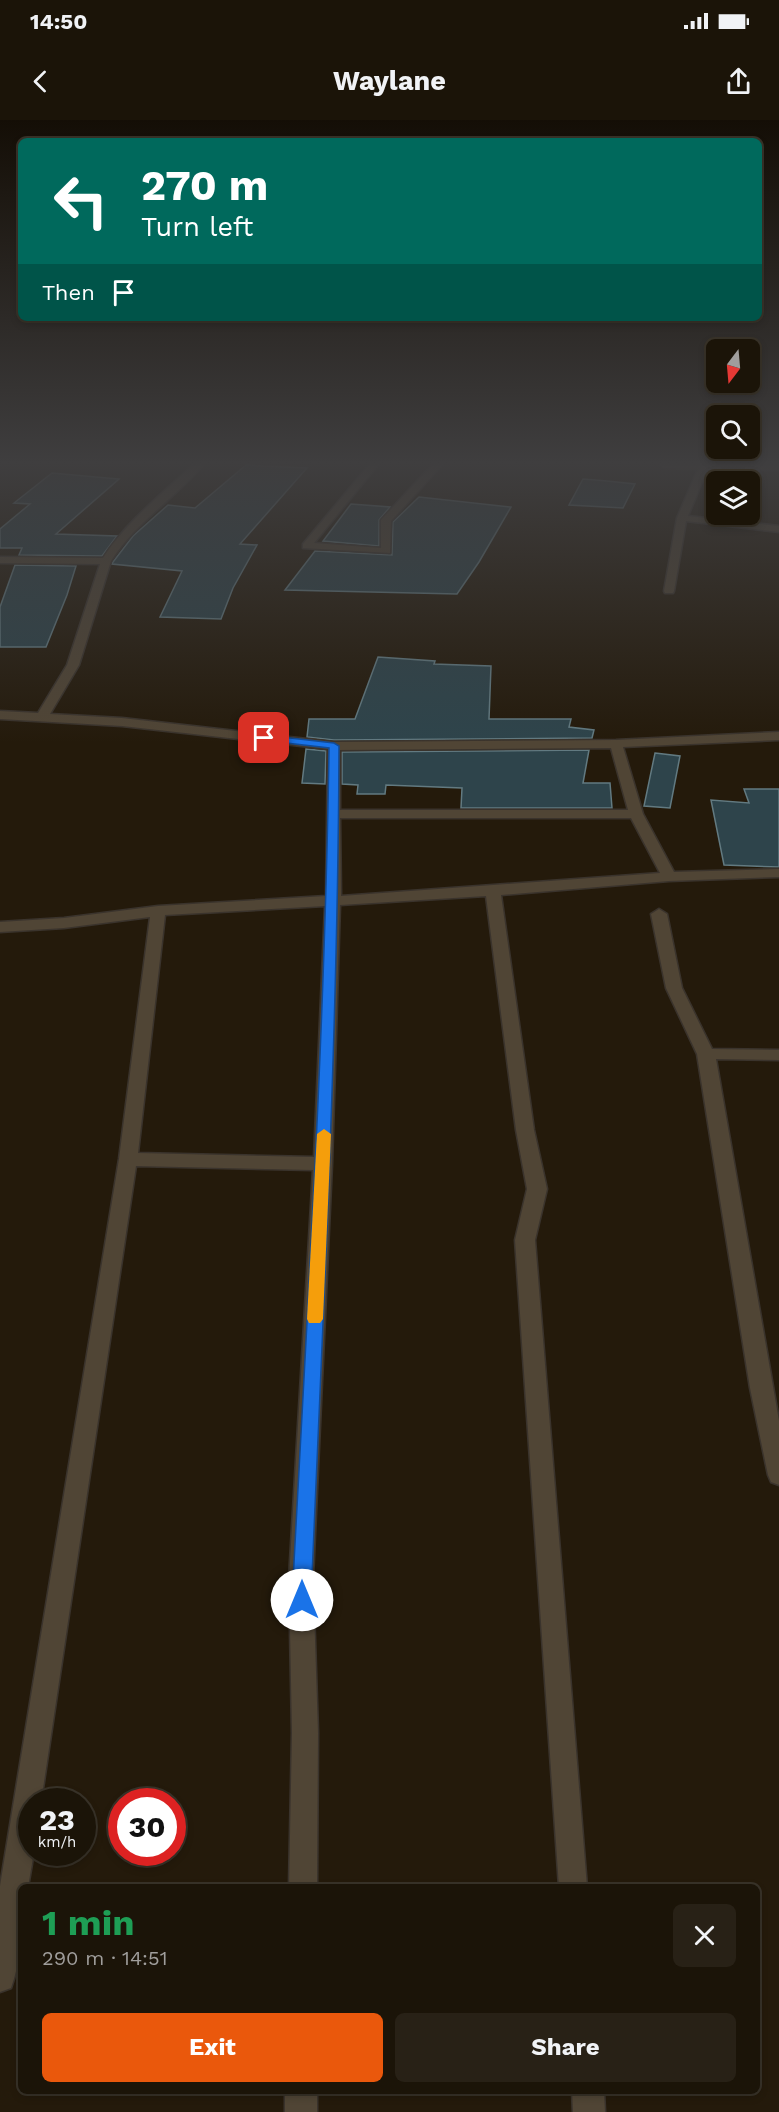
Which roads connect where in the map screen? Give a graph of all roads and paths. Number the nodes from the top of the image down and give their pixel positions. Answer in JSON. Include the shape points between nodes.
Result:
{"nodes":[{"id":1,"x":108,"y":558,"type":"edge"},
{"id":2,"x":675,"y":558,"type":"edge"},
{"id":3,"x":0,"y":560,"type":"edge"},
{"id":4,"x":106,"y":561,"type":"junction"},
{"id":5,"x":669,"y":591,"type":"dead end"},
{"id":6,"x":0,"y":715,"type":"edge"},
{"id":7,"x":43,"y":716,"type":"junction"},
{"id":8,"x":779,"y":736,"type":"edge"},
{"id":9,"x":616,"y":744,"type":"junction"},
{"id":10,"x":334,"y":746,"type":"junction"},
{"id":11,"x":334,"y":814,"type":"junction"},
{"id":12,"x":636,"y":814,"type":"junction"},
{"id":13,"x":779,"y":873,"type":"edge"},
{"id":14,"x":669,"y":878,"type":"junction"},
{"id":15,"x":493,"y":891,"type":"junction"},
{"id":16,"x":333,"y":900,"type":"junction"},
{"id":17,"x":158,"y":911,"type":"junction"},
{"id":18,"x":659,"y":914,"type":"dead end"},
{"id":19,"x":0,"y":927,"type":"edge"},
{"id":20,"x":706,"y":1054,"type":"junction"},
{"id":21,"x":779,"y":1055,"type":"edge"},
{"id":22,"x":128,"y":1159,"type":"junction"},
{"id":23,"x":323,"y":1164,"type":"junction"},
{"id":24,"x":779,"y":1475,"type":"edge"},
{"id":25,"x":303,"y":1884,"type":"edge"},
{"id":26,"x":573,"y":1884,"type":"edge"},
{"id":27,"x":0,"y":1977,"type":"edge"},
{"id":28,"x":301,"y":2094,"type":"edge"},
{"id":29,"x":588,"y":2094,"type":"edge"},
{"id":30,"x":301,"y":2112,"type":"edge"},
{"id":31,"x":589,"y":2112,"type":"edge"}],
"edges":[{"from":1,"to":4,"type":"street"},
{"from":2,"to":5,"type":"street"},
{"from":3,"to":4,"type":"street"},
{"from":4,"to":7,"type":"street","via":[[73,665]]},
{"from":6,"to":7,"type":"street"},
{"from":7,"to":10,"type":"street"},
{"from":8,"to":9,"type":"street"},
{"from":9,"to":10,"type":"street"},
{"from":9,"to":12,"type":"street"},
{"from":10,"to":11,"type":"street"},
{"from":11,"to":12,"type":"street"},
{"from":11,"to":16,"type":"street"},
{"from":12,"to":14,"type":"street"},
{"from":13,"to":14,"type":"street"},
{"from":14,"to":15,"type":"street"},
{"from":15,"to":16,"type":"street"},
{"from":15,"to":26,"type":"street","via":[[525,1130],[537,1189],[525,1240]]},
{"from":16,"to":17,"type":"street"},
{"from":16,"to":23,"type":"street"},
{"from":17,"to":19,"type":"street"},
{"from":17,"to":22,"type":"street"},
{"from":18,"to":20,"type":"street","via":[[674,988]]},
{"from":20,"to":21,"type":"street"},
{"from":20,"to":24,"type":"street"},
{"from":22,"to":23,"type":"street"},
{"from":22,"to":27,"type":"street"},
{"from":23,"to":25,"type":"street","via":[[301,1578]]},
{"from":28,"to":30,"type":"street"},
{"from":29,"to":31,"type":"street"}]}
